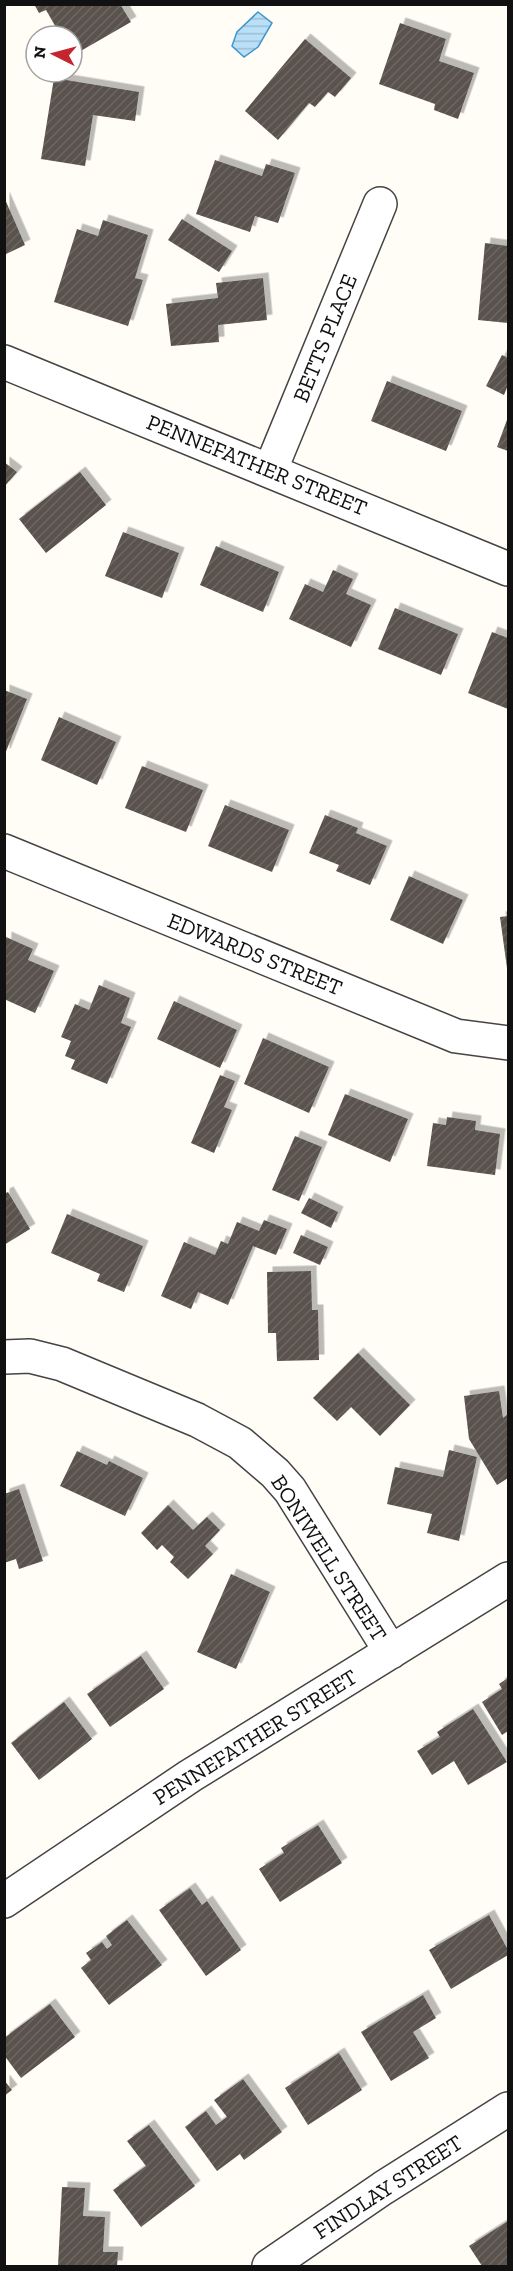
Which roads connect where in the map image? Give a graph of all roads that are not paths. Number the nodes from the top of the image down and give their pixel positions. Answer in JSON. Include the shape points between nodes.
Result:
{"nodes":[{"id":1,"x":380,"y":204,"type":"dead end"},
{"id":2,"x":4,"y":362,"type":"edge"},
{"id":3,"x":270,"y":471,"type":"junction"},
{"id":4,"x":508,"y":569,"type":"edge"},
{"id":5,"x":4,"y":851,"type":"edge"},
{"id":6,"x":508,"y":1043,"type":"edge"},
{"id":7,"x":4,"y":1357,"type":"edge"},
{"id":8,"x":508,"y":1579,"type":"edge"},
{"id":9,"x":391,"y":1652,"type":"junction"},
{"id":10,"x":4,"y":1901,"type":"edge"},
{"id":11,"x":508,"y":2109,"type":"edge"},
{"id":12,"x":269,"y":2266,"type":"edge"}],
"edges":[{"from":1,"to":3,"type":"street","name":"BETTS PLACE"},
{"from":2,"to":3,"type":"street","name":"PENNEFATHER STREET"},
{"from":3,"to":4,"type":"street","name":"PENNEFATHER STREET"},
{"from":5,"to":6,"type":"street","name":"EDWARDS STREET","via":[[456,1036]]},
{"from":7,"to":9,"type":"street","name":"BONIWELL STREET","via":[[30,1356],[62,1364],[197,1420],[240,1443],[290,1490]]},
{"from":8,"to":9,"type":"street","name":"PENNEFATHER STREET"},
{"from":9,"to":10,"type":"street","name":"PENNEFATHER STREET","via":[[190,1776]]},
{"from":11,"to":12,"type":"street","name":"FINDLAY STREET"}]}
